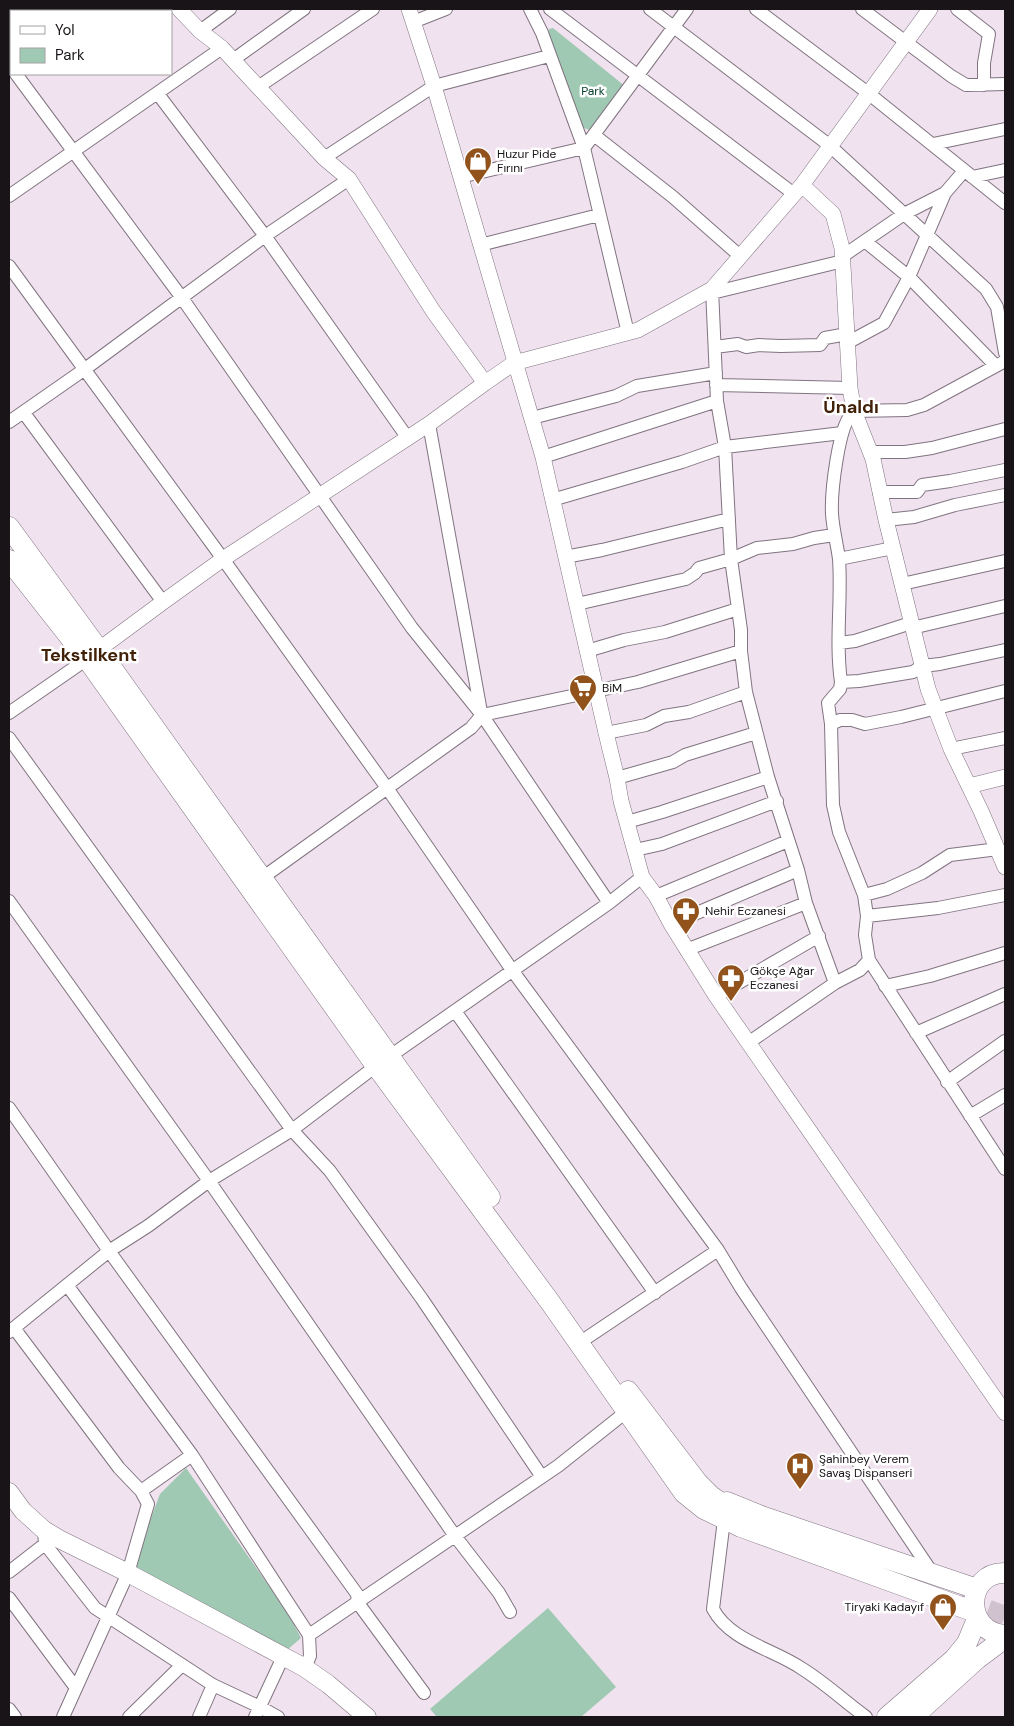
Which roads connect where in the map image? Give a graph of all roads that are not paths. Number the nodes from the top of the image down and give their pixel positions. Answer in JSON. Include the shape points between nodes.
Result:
{"nodes":[{"id":1,"x":179,"y":9,"type":"edge"},
{"id":2,"x":230,"y":9,"type":"edge"},
{"id":3,"x":304,"y":9,"type":"edge"},
{"id":4,"x":372,"y":9,"type":"edge"},
{"id":5,"x":446,"y":9,"type":"edge"},
{"id":6,"x":650,"y":9,"type":"edge"},
{"id":7,"x":687,"y":9,"type":"edge"},
{"id":8,"x":756,"y":9,"type":"edge"},
{"id":9,"x":862,"y":9,"type":"edge"},
{"id":10,"x":930,"y":9,"type":"edge"},
{"id":11,"x":956,"y":9,"type":"edge"},
{"id":12,"x":531,"y":10,"type":"edge"},
{"id":13,"x":553,"y":11,"type":"edge"},
{"id":14,"x":411,"y":15,"type":"edge"},
{"id":15,"x":674,"y":28,"type":"junction"},
{"id":16,"x":200,"y":31,"type":"junction"},
{"id":17,"x":906,"y":42,"type":"junction"},
{"id":18,"x":222,"y":48,"type":"junction"},
{"id":19,"x":549,"y":56,"type":"junction"},
{"id":20,"x":233,"y":60,"type":"junction"},
{"id":21,"x":17,"y":75,"type":"edge"},
{"id":22,"x":638,"y":77,"type":"junction"},
{"id":23,"x":1005,"y":84,"type":"edge"},
{"id":24,"x":984,"y":85,"type":"junction"},
{"id":25,"x":434,"y":86,"type":"junction"},
{"id":26,"x":258,"y":87,"type":"junction"},
{"id":27,"x":868,"y":93,"type":"junction"},
{"id":28,"x":158,"y":94,"type":"junction"},
{"id":29,"x":1005,"y":129,"type":"edge"},
{"id":30,"x":594,"y":135,"type":"junction"},
{"id":31,"x":933,"y":144,"type":"junction"},
{"id":32,"x":829,"y":145,"type":"junction"},
{"id":33,"x":584,"y":148,"type":"junction"},
{"id":34,"x":74,"y":151,"type":"junction"},
{"id":35,"x":324,"y":158,"type":"junction"},
{"id":36,"x":1005,"y":170,"type":"edge"},
{"id":37,"x":968,"y":174,"type":"junction"},
{"id":38,"x":460,"y":177,"type":"junction"},
{"id":39,"x":349,"y":178,"type":"junction"},
{"id":40,"x":798,"y":190,"type":"junction"},
{"id":41,"x":946,"y":193,"type":"junction"},
{"id":42,"x":9,"y":196,"type":"edge"},
{"id":43,"x":1005,"y":203,"type":"edge"},
{"id":44,"x":904,"y":214,"type":"junction"},
{"id":45,"x":599,"y":215,"type":"junction"},
{"id":46,"x":928,"y":235,"type":"junction"},
{"id":47,"x":265,"y":236,"type":"junction"},
{"id":48,"x":866,"y":242,"type":"junction"},
{"id":49,"x":480,"y":245,"type":"junction"},
{"id":50,"x":740,"y":256,"type":"junction"},
{"id":51,"x":843,"y":259,"type":"junction"},
{"id":52,"x":9,"y":266,"type":"edge"},
{"id":53,"x":909,"y":277,"type":"junction"},
{"id":54,"x":712,"y":291,"type":"junction"},
{"id":55,"x":182,"y":298,"type":"junction"},
{"id":56,"x":1001,"y":306,"type":"edge"},
{"id":57,"x":628,"y":333,"type":"junction"},
{"id":58,"x":847,"y":339,"type":"junction"},
{"id":59,"x":714,"y":347,"type":"junction"},
{"id":60,"x":1005,"y":348,"type":"edge"},
{"id":61,"x":514,"y":363,"type":"junction"},
{"id":62,"x":1000,"y":363,"type":"edge"},
{"id":63,"x":86,"y":369,"type":"junction"},
{"id":64,"x":716,"y":379,"type":"junction"},
{"id":65,"x":485,"y":383,"type":"junction"},
{"id":66,"x":850,"y":388,"type":"junction"},
{"id":67,"x":717,"y":401,"type":"junction"},
{"id":68,"x":854,"y":411,"type":"junction"},
{"id":69,"x":24,"y":412,"type":"junction"},
{"id":70,"x":532,"y":418,"type":"junction"},
{"id":71,"x":9,"y":422,"type":"edge"},
{"id":72,"x":430,"y":424,"type":"junction"},
{"id":73,"x":1005,"y":429,"type":"edge"},
{"id":74,"x":842,"y":433,"type":"junction"},
{"id":75,"x":407,"y":437,"type":"junction"},
{"id":76,"x":725,"y":447,"type":"junction"},
{"id":77,"x":870,"y":452,"type":"junction"},
{"id":78,"x":543,"y":457,"type":"junction"},
{"id":79,"x":1005,"y":470,"type":"edge"},
{"id":80,"x":879,"y":492,"type":"junction"},
{"id":81,"x":1005,"y":495,"type":"edge"},
{"id":82,"x":320,"y":496,"type":"junction"},
{"id":83,"x":552,"y":500,"type":"junction"},
{"id":84,"x":729,"y":519,"type":"junction"},
{"id":85,"x":886,"y":520,"type":"junction"},
{"id":86,"x":9,"y":527,"type":"edge"},
{"id":87,"x":834,"y":535,"type":"junction"},
{"id":88,"x":893,"y":548,"type":"junction"},
{"id":89,"x":565,"y":557,"type":"junction"},
{"id":90,"x":838,"y":558,"type":"junction"},
{"id":91,"x":223,"y":559,"type":"junction"},
{"id":92,"x":731,"y":560,"type":"junction"},
{"id":93,"x":9,"y":561,"type":"edge"},
{"id":94,"x":1005,"y":561,"type":"edge"},
{"id":95,"x":902,"y":584,"type":"junction"},
{"id":96,"x":163,"y":602,"type":"junction"},
{"id":97,"x":577,"y":604,"type":"junction"},
{"id":98,"x":1005,"y":606,"type":"edge"},
{"id":99,"x":738,"y":609,"type":"junction"},
{"id":100,"x":912,"y":625,"type":"junction"},
{"id":101,"x":839,"y":643,"type":"junction"},
{"id":102,"x":1005,"y":650,"type":"edge"},
{"id":103,"x":587,"y":651,"type":"junction"},
{"id":104,"x":741,"y":651,"type":"junction"},
{"id":105,"x":93,"y":654,"type":"junction"},
{"id":106,"x":922,"y":666,"type":"junction"},
{"id":107,"x":841,"y":682,"type":"junction"},
{"id":108,"x":596,"y":691,"type":"junction"},
{"id":109,"x":1005,"y":691,"type":"edge"},
{"id":110,"x":746,"y":692,"type":"junction"},
{"id":111,"x":935,"y":708,"type":"junction"},
{"id":112,"x":9,"y":713,"type":"edge"},
{"id":113,"x":482,"y":715,"type":"junction"},
{"id":114,"x":831,"y":724,"type":"junction"},
{"id":115,"x":756,"y":733,"type":"junction"},
{"id":116,"x":606,"y":734,"type":"junction"},
{"id":117,"x":9,"y":738,"type":"edge"},
{"id":118,"x":1005,"y":738,"type":"edge"},
{"id":119,"x":951,"y":749,"type":"junction"},
{"id":120,"x":768,"y":777,"type":"junction"},
{"id":121,"x":1005,"y":777,"type":"edge"},
{"id":122,"x":617,"y":778,"type":"junction"},
{"id":123,"x":969,"y":786,"type":"junction"},
{"id":124,"x":387,"y":788,"type":"junction"},
{"id":125,"x":777,"y":801,"type":"junction"},
{"id":126,"x":627,"y":822,"type":"junction"},
{"id":127,"x":788,"y":841,"type":"junction"},
{"id":128,"x":998,"y":848,"type":"junction"},
{"id":129,"x":635,"y":850,"type":"junction"},
{"id":130,"x":1005,"y":867,"type":"edge"},
{"id":131,"x":798,"y":870,"type":"junction"},
{"id":132,"x":642,"y":877,"type":"junction"},
{"id":133,"x":262,"y":878,"type":"junction"},
{"id":134,"x":864,"y":895,"type":"junction"},
{"id":135,"x":1005,"y":895,"type":"edge"},
{"id":136,"x":656,"y":896,"type":"junction"},
{"id":137,"x":9,"y":901,"type":"edge"},
{"id":138,"x":609,"y":903,"type":"junction"},
{"id":139,"x":806,"y":903,"type":"junction"},
{"id":140,"x":867,"y":916,"type":"junction"},
{"id":141,"x":671,"y":924,"type":"junction"},
{"id":142,"x":819,"y":936,"type":"junction"},
{"id":143,"x":686,"y":950,"type":"junction"},
{"id":144,"x":1005,"y":953,"type":"edge"},
{"id":145,"x":869,"y":960,"type":"junction"},
{"id":146,"x":512,"y":970,"type":"junction"},
{"id":147,"x":835,"y":983,"type":"junction"},
{"id":148,"x":885,"y":986,"type":"junction"},
{"id":149,"x":1005,"y":994,"type":"edge"},
{"id":150,"x":716,"y":996,"type":"junction"},
{"id":151,"x":455,"y":1011,"type":"junction"},
{"id":152,"x":916,"y":1033,"type":"junction"},
{"id":153,"x":1005,"y":1041,"type":"edge"},
{"id":154,"x":748,"y":1043,"type":"junction"},
{"id":155,"x":382,"y":1061,"type":"junction"},
{"id":156,"x":947,"y":1082,"type":"junction"},
{"id":157,"x":1005,"y":1095,"type":"edge"},
{"id":158,"x":9,"y":1108,"type":"edge"},
{"id":159,"x":970,"y":1116,"type":"junction"},
{"id":160,"x":292,"y":1130,"type":"junction"},
{"id":161,"x":1005,"y":1169,"type":"edge"},
{"id":162,"x":209,"y":1181,"type":"junction"},
{"id":163,"x":718,"y":1250,"type":"junction"},
{"id":164,"x":109,"y":1251,"type":"junction"},
{"id":165,"x":67,"y":1285,"type":"junction"},
{"id":166,"x":655,"y":1293,"type":"junction"},
{"id":167,"x":11,"y":1330,"type":"edge"},
{"id":168,"x":588,"y":1337,"type":"junction"},
{"id":169,"x":626,"y":1412,"type":"junction"},
{"id":170,"x":1005,"y":1413,"type":"edge"},
{"id":171,"x":192,"y":1455,"type":"junction"},
{"id":172,"x":542,"y":1477,"type":"junction"},
{"id":173,"x":698,"y":1483,"type":"junction"},
{"id":174,"x":9,"y":1492,"type":"edge"},
{"id":175,"x":141,"y":1492,"type":"junction"},
{"id":176,"x":704,"y":1509,"type":"junction"},
{"id":177,"x":724,"y":1520,"type":"junction"},
{"id":178,"x":759,"y":1526,"type":"junction"},
{"id":179,"x":456,"y":1536,"type":"junction"},
{"id":180,"x":45,"y":1537,"type":"junction"},
{"id":181,"x":9,"y":1572,"type":"edge"},
{"id":182,"x":1004,"y":1572,"type":"edge"},
{"id":183,"x":128,"y":1574,"type":"junction"},
{"id":184,"x":933,"y":1574,"type":"junction"},
{"id":185,"x":977,"y":1589,"type":"junction"},
{"id":186,"x":951,"y":1595,"type":"tunnel mouth"},
{"id":187,"x":9,"y":1598,"type":"edge"},
{"id":188,"x":358,"y":1603,"type":"junction"},
{"id":189,"x":510,"y":1612,"type":"dead end"},
{"id":190,"x":976,"y":1615,"type":"junction"},
{"id":191,"x":108,"y":1617,"type":"junction"},
{"id":192,"x":309,"y":1635,"type":"junction"},
{"id":193,"x":1005,"y":1636,"type":"edge"},
{"id":194,"x":283,"y":1658,"type":"junction"},
{"id":195,"x":182,"y":1665,"type":"junction"},
{"id":196,"x":305,"y":1668,"type":"junction"},
{"id":197,"x":213,"y":1686,"type":"junction"},
{"id":198,"x":76,"y":1688,"type":"junction"},
{"id":199,"x":424,"y":1693,"type":"dead end"},
{"id":200,"x":9,"y":1709,"type":"edge"},
{"id":201,"x":257,"y":1712,"type":"edge"},
{"id":202,"x":15,"y":1717,"type":"edge"},
{"id":203,"x":63,"y":1717,"type":"edge"},
{"id":204,"x":128,"y":1717,"type":"edge"},
{"id":205,"x":199,"y":1717,"type":"edge"},
{"id":206,"x":278,"y":1717,"type":"edge"},
{"id":207,"x":367,"y":1717,"type":"edge"},
{"id":208,"x":866,"y":1717,"type":"edge"},
{"id":209,"x":887,"y":1717,"type":"edge"},
{"id":210,"x":913,"y":1717,"type":"edge"}],
"edges":[{"from":1,"to":16,"type":"street"},
{"from":2,"to":16,"type":"street"},
{"from":3,"to":20,"type":"street"},
{"from":4,"to":26,"type":"street"},
{"from":5,"to":14,"type":"street"},
{"from":6,"to":15,"type":"street"},
{"from":7,"to":15,"type":"street"},
{"from":8,"to":27,"type":"street"},
{"from":9,"to":17,"type":"street"},
{"from":10,"to":17,"type":"street"},
{"from":11,"to":24,"type":"street","via":[[989,34]]},
{"from":12,"to":13,"type":"street"},
{"from":12,"to":19,"type":"street"},
{"from":13,"to":22,"type":"street"},
{"from":14,"to":25,"type":"street"},
{"from":15,"to":22,"type":"street"},
{"from":15,"to":32,"type":"street"},
{"from":16,"to":18,"type":"street"},
{"from":17,"to":24,"type":"street","via":[[966,85]]},
{"from":17,"to":27,"type":"street"},
{"from":18,"to":20,"type":"street"},
{"from":18,"to":28,"type":"street"},
{"from":19,"to":25,"type":"street"},
{"from":19,"to":33,"type":"street"},
{"from":20,"to":26,"type":"street"},
{"from":21,"to":34,"type":"street"},
{"from":22,"to":30,"type":"street"},
{"from":22,"to":40,"type":"street"},
{"from":23,"to":24,"type":"street"},
{"from":25,"to":35,"type":"street"},
{"from":25,"to":38,"type":"street"},
{"from":26,"to":35,"type":"street"},
{"from":27,"to":31,"type":"street"},
{"from":27,"to":32,"type":"street"},
{"from":28,"to":34,"type":"street"},
{"from":28,"to":47,"type":"street"},
{"from":29,"to":31,"type":"street"},
{"from":30,"to":33,"type":"street"},
{"from":30,"to":50,"type":"street"},
{"from":31,"to":37,"type":"street"},
{"from":32,"to":40,"type":"street"},
{"from":32,"to":44,"type":"street"},
{"from":33,"to":38,"type":"street"},
{"from":33,"to":45,"type":"street"},
{"from":34,"to":42,"type":"street"},
{"from":34,"to":55,"type":"street"},
{"from":35,"to":39,"type":"street"},
{"from":36,"to":37,"type":"street"},
{"from":37,"to":41,"type":"street"},
{"from":37,"to":43,"type":"street"},
{"from":38,"to":49,"type":"street"},
{"from":39,"to":47,"type":"street"},
{"from":39,"to":65,"type":"street","via":[[433,311]]},
{"from":40,"to":50,"type":"street"},
{"from":40,"to":51,"type":"street","via":[[834,214]]},
{"from":41,"to":44,"type":"street"},
{"from":41,"to":46,"type":"street"},
{"from":44,"to":46,"type":"street"},
{"from":44,"to":48,"type":"street"},
{"from":45,"to":49,"type":"street"},
{"from":45,"to":57,"type":"street"},
{"from":46,"to":53,"type":"street"},
{"from":46,"to":56,"type":"street"},
{"from":47,"to":55,"type":"street"},
{"from":47,"to":75,"type":"street"},
{"from":48,"to":51,"type":"street"},
{"from":48,"to":53,"type":"street"},
{"from":49,"to":61,"type":"street"},
{"from":50,"to":54,"type":"street"},
{"from":51,"to":54,"type":"street"},
{"from":51,"to":58,"type":"street"},
{"from":52,"to":63,"type":"street"},
{"from":53,"to":58,"type":"street","via":[[884,323]]},
{"from":53,"to":62,"type":"street"},
{"from":54,"to":57,"type":"street"},
{"from":54,"to":59,"type":"street"},
{"from":55,"to":63,"type":"street"},
{"from":55,"to":82,"type":"street"},
{"from":56,"to":60,"type":"street"},
{"from":57,"to":61,"type":"street"},
{"from":58,"to":59,"type":"street","via":[[825,338],[820,345],[746,347],[738,344]]},
{"from":58,"to":66,"type":"street"},
{"from":59,"to":64,"type":"street"},
{"from":61,"to":65,"type":"street"},
{"from":61,"to":70,"type":"street"},
{"from":62,"to":68,"type":"street","via":[[924,405],[907,410]]},
{"from":63,"to":69,"type":"street"},
{"from":63,"to":91,"type":"street"},
{"from":64,"to":66,"type":"street"},
{"from":64,"to":67,"type":"street"},
{"from":64,"to":70,"type":"street","via":[[637,386],[616,396]]},
{"from":65,"to":72,"type":"street"},
{"from":66,"to":68,"type":"street"},
{"from":67,"to":76,"type":"street"},
{"from":67,"to":78,"type":"street"},
{"from":68,"to":74,"type":"street"},
{"from":68,"to":77,"type":"street"},
{"from":69,"to":71,"type":"street"},
{"from":69,"to":96,"type":"street"},
{"from":70,"to":78,"type":"street"},
{"from":72,"to":75,"type":"street"},
{"from":72,"to":113,"type":"street"},
{"from":73,"to":77,"type":"street","via":[[932,448]]},
{"from":74,"to":76,"type":"street"},
{"from":74,"to":87,"type":"street","via":[[832,492]]},
{"from":75,"to":82,"type":"street"},
{"from":76,"to":83,"type":"street"},
{"from":76,"to":84,"type":"street"},
{"from":77,"to":80,"type":"street"},
{"from":78,"to":83,"type":"street"},
{"from":79,"to":80,"type":"street","via":[[922,485],[917,492]]},
{"from":80,"to":85,"type":"street"},
{"from":81,"to":85,"type":"street","via":[[922,515]]},
{"from":82,"to":91,"type":"street"},
{"from":82,"to":113,"type":"street","via":[[412,628]]},
{"from":83,"to":89,"type":"street"},
{"from":84,"to":89,"type":"street"},
{"from":84,"to":92,"type":"street"},
{"from":85,"to":88,"type":"street"},
{"from":86,"to":105,"type":"main road"},
{"from":87,"to":90,"type":"street"},
{"from":87,"to":92,"type":"street","via":[[757,548]]},
{"from":88,"to":90,"type":"street"},
{"from":88,"to":95,"type":"street"},
{"from":89,"to":97,"type":"street"},
{"from":90,"to":101,"type":"street"},
{"from":91,"to":96,"type":"street"},
{"from":91,"to":124,"type":"street"},
{"from":92,"to":97,"type":"street","via":[[699,568],[686,579]]},
{"from":92,"to":99,"type":"street"},
{"from":93,"to":105,"type":"main road"},
{"from":94,"to":95,"type":"street"},
{"from":95,"to":100,"type":"street"},
{"from":96,"to":105,"type":"street"},
{"from":97,"to":103,"type":"street"},
{"from":98,"to":100,"type":"street"},
{"from":99,"to":103,"type":"street","via":[[665,632]]},
{"from":99,"to":104,"type":"street"},
{"from":100,"to":101,"type":"street"},
{"from":100,"to":106,"type":"street"},
{"from":101,"to":107,"type":"street"},
{"from":102,"to":106,"type":"street"},
{"from":103,"to":108,"type":"street"},
{"from":104,"to":108,"type":"street"},
{"from":104,"to":110,"type":"street"},
{"from":105,"to":112,"type":"street"},
{"from":105,"to":133,"type":"main road"},
{"from":105,"to":155,"type":"main road"},
{"from":106,"to":107,"type":"street","via":[[913,672]]},
{"from":106,"to":111,"type":"street"},
{"from":107,"to":114,"type":"street","via":[[840,689],[828,703]]},
{"from":108,"to":113,"type":"street"},
{"from":108,"to":116,"type":"street"},
{"from":109,"to":111,"type":"street"},
{"from":110,"to":115,"type":"street"},
{"from":110,"to":116,"type":"street","via":[[689,712],[664,716],[646,725]]},
{"from":111,"to":114,"type":"street","via":[[864,724],[840,720]]},
{"from":111,"to":119,"type":"street"},
{"from":113,"to":124,"type":"street","via":[[471,728]]},
{"from":113,"to":138,"type":"street"},
{"from":114,"to":134,"type":"street","via":[[833,805],[838,832]]},
{"from":115,"to":120,"type":"street"},
{"from":115,"to":122,"type":"street"},
{"from":116,"to":122,"type":"street"},
{"from":117,"to":160,"type":"street"},
{"from":118,"to":119,"type":"street"},
{"from":119,"to":123,"type":"street"},
{"from":120,"to":125,"type":"street"},
{"from":120,"to":126,"type":"street"},
{"from":121,"to":123,"type":"street"},
{"from":122,"to":126,"type":"street"},
{"from":123,"to":128,"type":"street"},
{"from":124,"to":133,"type":"street"},
{"from":124,"to":146,"type":"street"},
{"from":125,"to":127,"type":"street"},
{"from":125,"to":129,"type":"street","via":[[675,840]]},
{"from":126,"to":129,"type":"street"},
{"from":127,"to":131,"type":"street"},
{"from":127,"to":136,"type":"street"},
{"from":128,"to":130,"type":"street"},
{"from":128,"to":134,"type":"street","via":[[950,855],[887,890]]},
{"from":129,"to":132,"type":"street"},
{"from":131,"to":139,"type":"street"},
{"from":131,"to":141,"type":"street"},
{"from":132,"to":136,"type":"street"},
{"from":132,"to":138,"type":"street"},
{"from":133,"to":155,"type":"main road"},
{"from":134,"to":140,"type":"street"},
{"from":135,"to":140,"type":"street","via":[[938,908]]},
{"from":136,"to":141,"type":"street"},
{"from":137,"to":162,"type":"street"},
{"from":138,"to":146,"type":"street"},
{"from":139,"to":142,"type":"street"},
{"from":139,"to":143,"type":"street"},
{"from":140,"to":145,"type":"street","via":[[865,936]]},
{"from":141,"to":143,"type":"street"},
{"from":142,"to":147,"type":"street"},
{"from":142,"to":150,"type":"street"},
{"from":143,"to":150,"type":"street"},
{"from":144,"to":148,"type":"street"},
{"from":145,"to":147,"type":"street","via":[[860,970]]},
{"from":145,"to":148,"type":"street"},
{"from":146,"to":151,"type":"street"},
{"from":146,"to":163,"type":"street"},
{"from":147,"to":154,"type":"street"},
{"from":148,"to":152,"type":"street"},
{"from":149,"to":152,"type":"street"},
{"from":150,"to":154,"type":"street"},
{"from":151,"to":155,"type":"street"},
{"from":151,"to":166,"type":"street"},
{"from":152,"to":156,"type":"street"},
{"from":153,"to":156,"type":"street"},
{"from":154,"to":170,"type":"street"},
{"from":155,"to":160,"type":"street"},
{"from":155,"to":168,"type":"main road"},
{"from":155,"to":169,"type":"main road"},
{"from":156,"to":159,"type":"street"},
{"from":157,"to":159,"type":"street"},
{"from":158,"to":164,"type":"street"},
{"from":159,"to":161,"type":"street"},
{"from":160,"to":162,"type":"street"},
{"from":160,"to":172,"type":"street","via":[[330,1171],[422,1299]]},
{"from":162,"to":164,"type":"street"},
{"from":162,"to":179,"type":"street"},
{"from":163,"to":166,"type":"street"},
{"from":163,"to":184,"type":"street"},
{"from":164,"to":165,"type":"street"},
{"from":164,"to":188,"type":"street","via":[[358,1594]]},
{"from":165,"to":167,"type":"street"},
{"from":165,"to":171,"type":"street"},
{"from":166,"to":168,"type":"street"},
{"from":167,"to":175,"type":"street"},
{"from":168,"to":173,"type":"main road"},
{"from":169,"to":172,"type":"street"},
{"from":169,"to":176,"type":"main road","via":[[684,1493]]},
{"from":171,"to":175,"type":"street"},
{"from":171,"to":192,"type":"street"},
{"from":172,"to":179,"type":"street"},
{"from":173,"to":178,"type":"main road","via":[[711,1496]]},
{"from":173,"to":184,"type":"main road","via":[[715,1496],[764,1517]]},
{"from":174,"to":180,"type":"main road"},
{"from":175,"to":183,"type":"street","via":[[148,1504]]},
{"from":176,"to":177,"type":"main road"},
{"from":176,"to":178,"type":"main road"},
{"from":177,"to":190,"type":"main road"},
{"from":177,"to":208,"type":"street","via":[[713,1609],[719,1621],[801,1668]]},
{"from":178,"to":186,"type":"main road"},
{"from":179,"to":188,"type":"street"},
{"from":179,"to":189,"type":"street"},
{"from":180,"to":181,"type":"street"},
{"from":180,"to":183,"type":"main road","via":[[59,1539]]},
{"from":180,"to":191,"type":"street","via":[[94,1608]]},
{"from":182,"to":185,"type":"main road","via":[[992,1575]]},
{"from":183,"to":191,"type":"street"},
{"from":183,"to":194,"type":"main road"},
{"from":184,"to":185,"type":"main road"},
{"from":185,"to":190,"type":"main road","via":[[974,1600]]},
{"from":187,"to":198,"type":"street"},
{"from":188,"to":192,"type":"street"},
{"from":188,"to":199,"type":"street"},
{"from":190,"to":193,"type":"main road","via":[[985,1628]]},
{"from":190,"to":209,"type":"main road","via":[[967,1643],[954,1659]]},
{"from":191,"to":195,"type":"street"},
{"from":191,"to":198,"type":"street"},
{"from":192,"to":196,"type":"street","via":[[310,1656]]},
{"from":193,"to":210,"type":"main road"},
{"from":194,"to":196,"type":"main road"},
{"from":194,"to":201,"type":"street"},
{"from":195,"to":197,"type":"street"},
{"from":195,"to":204,"type":"street"},
{"from":196,"to":207,"type":"main road"},
{"from":197,"to":201,"type":"street"},
{"from":197,"to":205,"type":"street"},
{"from":198,"to":203,"type":"street"},
{"from":200,"to":202,"type":"street"},
{"from":201,"to":206,"type":"street"}]}
